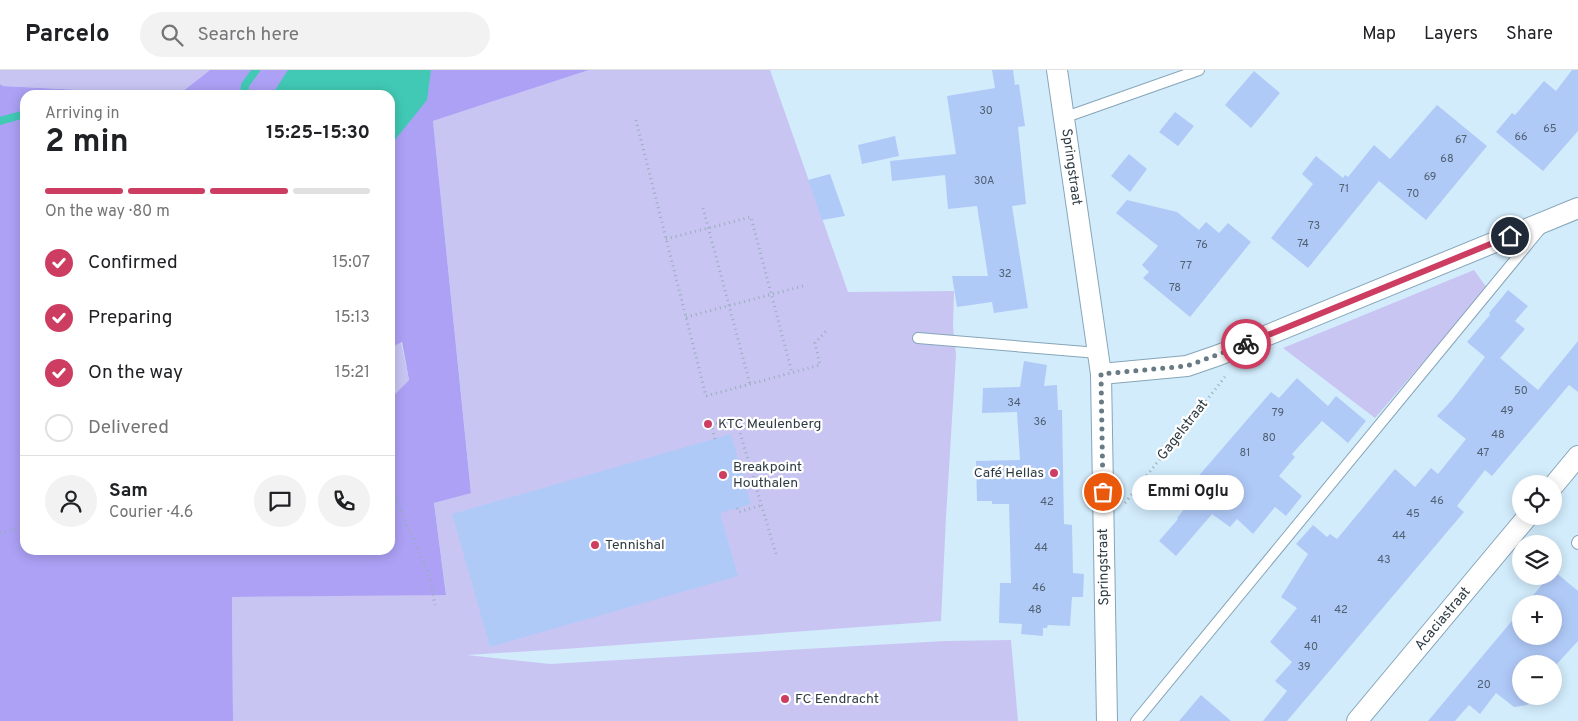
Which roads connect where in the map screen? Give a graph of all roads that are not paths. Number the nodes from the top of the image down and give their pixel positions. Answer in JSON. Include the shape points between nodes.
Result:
{"nodes":[{"id":1,"x":1056,"y":70,"type":"edge"},
{"id":2,"x":1199,"y":70,"type":"edge"},
{"id":3,"x":1063,"y":118,"type":"junction"},
{"id":4,"x":1578,"y":208,"type":"edge"},
{"id":5,"x":1547,"y":220,"type":"junction"},
{"id":6,"x":918,"y":338,"type":"dead end"},
{"id":7,"x":1098,"y":353,"type":"junction"},
{"id":8,"x":1101,"y":374,"type":"junction"},
{"id":9,"x":1578,"y":456,"type":"edge"},
{"id":10,"x":1562,"y":475,"type":"edge"},
{"id":11,"x":1520,"y":525,"type":"edge"},
{"id":12,"x":1106,"y":721,"type":"edge"},
{"id":13,"x":1136,"y":721,"type":"edge"},
{"id":14,"x":1357,"y":721,"type":"edge"}],
"edges":[{"from":1,"to":3,"type":"street","name":"Springstraat"},
{"from":2,"to":3,"type":"lane"},
{"from":3,"to":7,"type":"street","name":"Springstraat"},
{"from":4,"to":5,"type":"street"},
{"from":5,"to":8,"type":"street","via":[[1187,366]]},
{"from":5,"to":13,"type":"lane"},
{"from":6,"to":7,"type":"lane"},
{"from":7,"to":8,"type":"street","name":"Springstraat"},
{"from":8,"to":12,"type":"street","name":"Springstraat"},
{"from":9,"to":10,"type":"street"},
{"from":11,"to":14,"type":"street","name":"Acaciastraat"}]}
